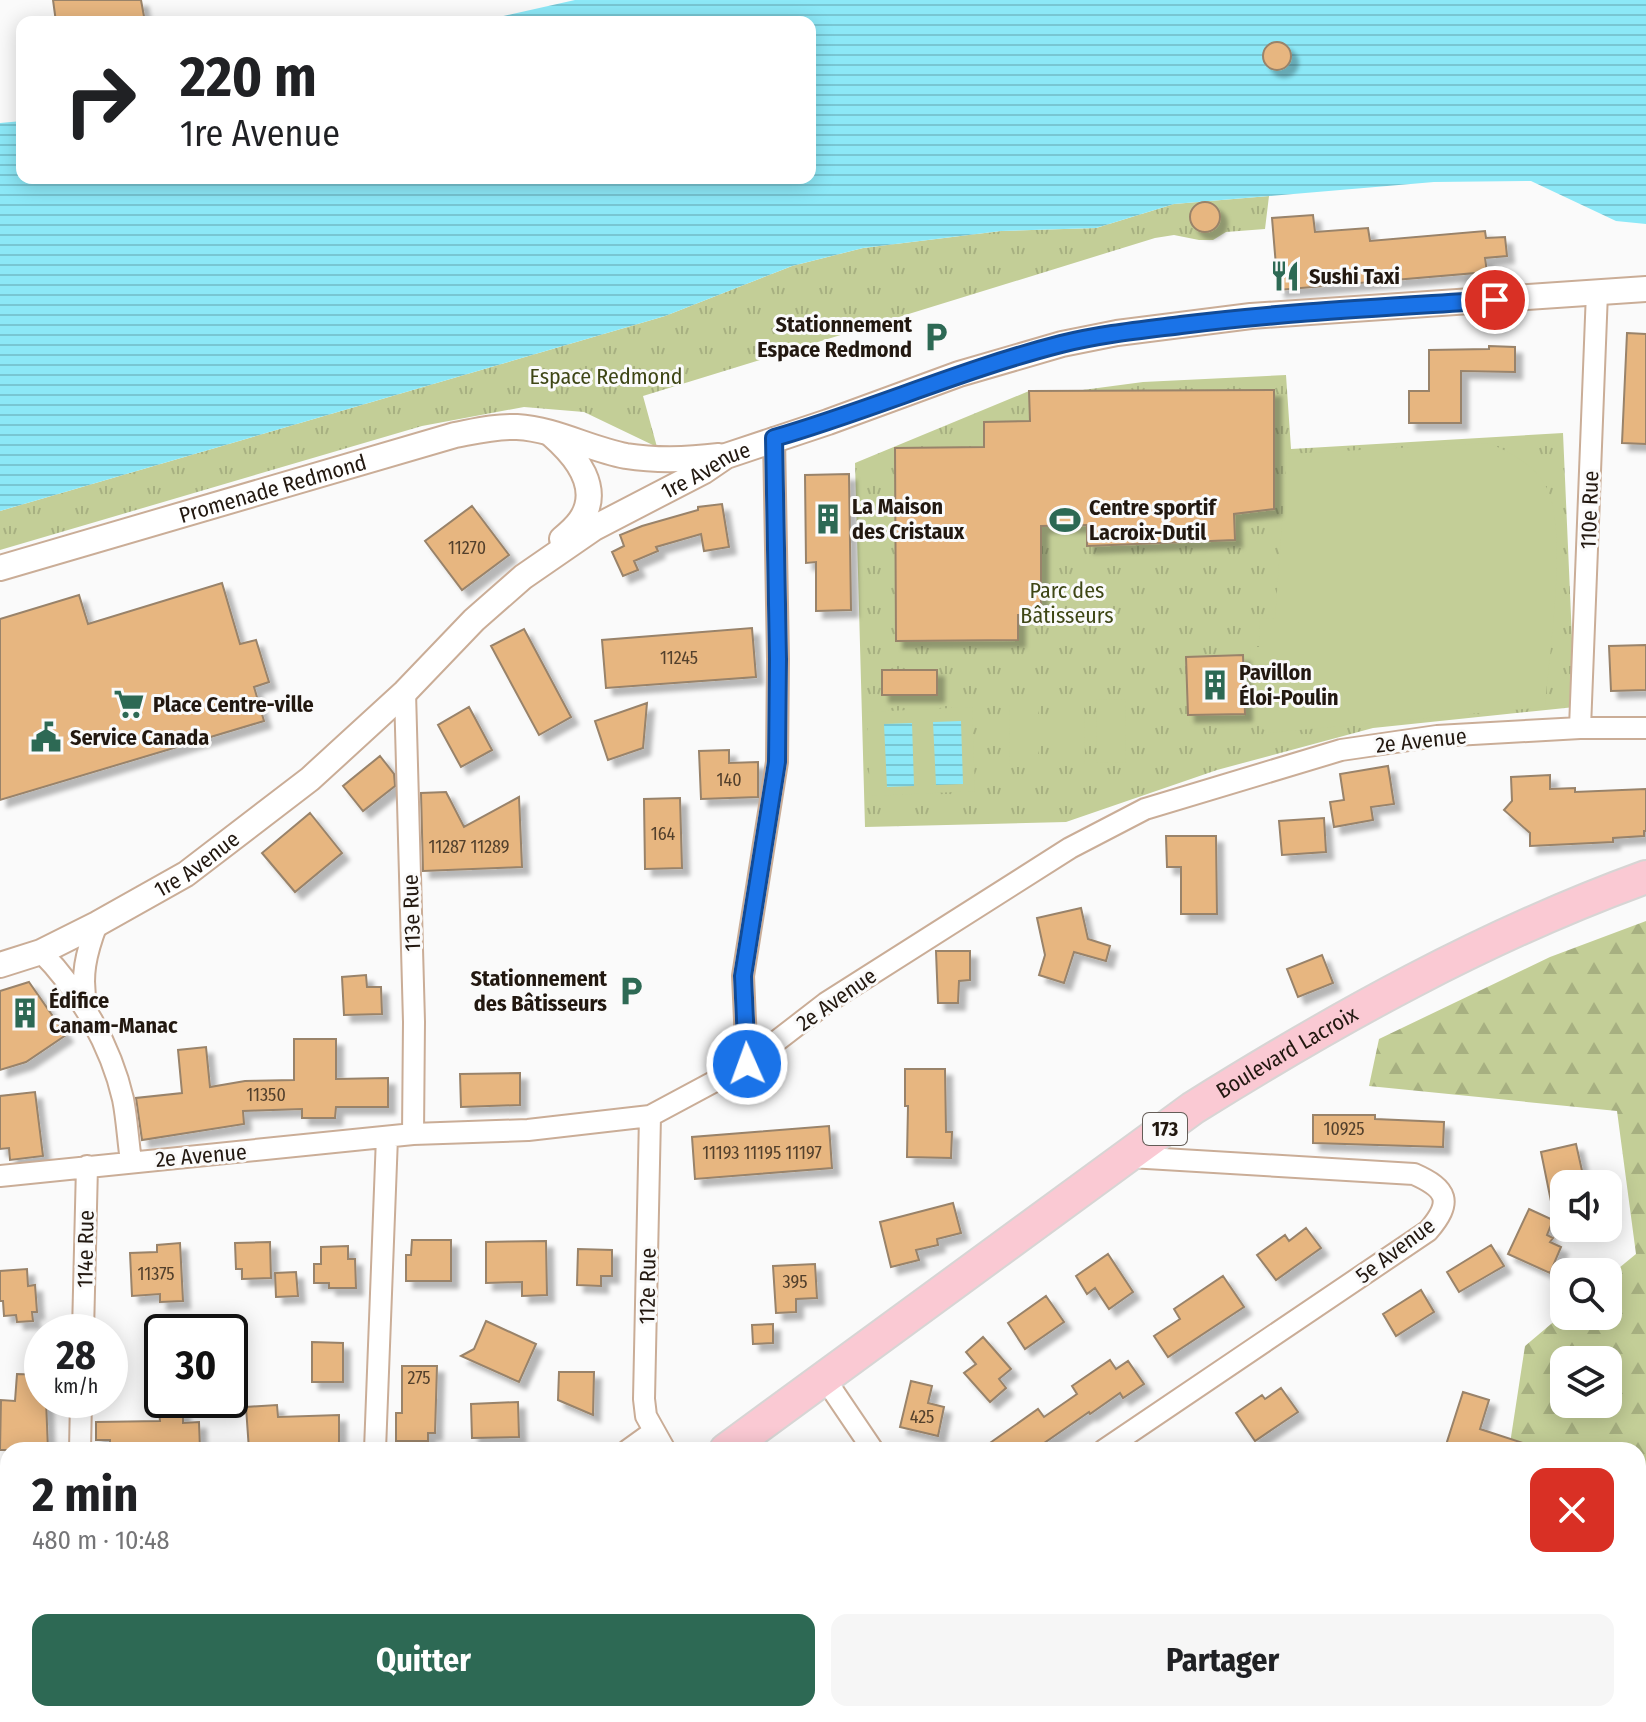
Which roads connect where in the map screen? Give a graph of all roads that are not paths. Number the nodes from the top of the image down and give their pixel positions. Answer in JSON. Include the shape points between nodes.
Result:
{"nodes":[{"id":1,"x":1646,"y":289,"type":"edge"},
{"id":2,"x":1597,"y":292,"type":"junction"},
{"id":3,"x":549,"y":433,"type":"junction"},
{"id":4,"x":774,"y":438,"type":"junction"},
{"id":5,"x":726,"y":456,"type":"junction"},
{"id":6,"x":0,"y":568,"type":"edge"},
{"id":7,"x":523,"y":577,"type":"junction"},
{"id":8,"x":405,"y":692,"type":"junction"},
{"id":9,"x":1580,"y":728,"type":"junction"},
{"id":10,"x":1646,"y":728,"type":"edge"},
{"id":11,"x":1646,"y":877,"type":"edge"},
{"id":12,"x":97,"y":924,"type":"junction"},
{"id":13,"x":41,"y":952,"type":"junction"},
{"id":14,"x":0,"y":965,"type":"edge"},
{"id":15,"x":90,"y":1019,"type":"junction"},
{"id":16,"x":747,"y":1064,"type":"junction"},
{"id":17,"x":650,"y":1116,"type":"junction"},
{"id":18,"x":413,"y":1134,"type":"junction"},
{"id":19,"x":387,"y":1137,"type":"junction"},
{"id":20,"x":1130,"y":1157,"type":"junction"},
{"id":21,"x":131,"y":1161,"type":"junction"},
{"id":22,"x":87,"y":1166,"type":"junction"},
{"id":23,"x":0,"y":1176,"type":"edge"},
{"id":24,"x":83,"y":1314,"type":"edge"},
{"id":25,"x":825,"y":1379,"type":"junction"},
{"id":26,"x":81,"y":1418,"type":"edge"},
{"id":27,"x":653,"y":1432,"type":"junction"},
{"id":28,"x":80,"y":1442,"type":"edge"},
{"id":29,"x":375,"y":1442,"type":"edge"},
{"id":30,"x":639,"y":1442,"type":"edge"},
{"id":31,"x":660,"y":1442,"type":"edge"},
{"id":32,"x":737,"y":1442,"type":"edge"},
{"id":33,"x":868,"y":1442,"type":"edge"},
{"id":34,"x":1116,"y":1442,"type":"edge"}],
"edges":[{"from":1,"to":2,"type":"street","name":"1re Avenue"},
{"from":2,"to":4,"type":"street","name":"1re Avenue","via":[[1251,316],[1117,333],[959,374]]},
{"from":2,"to":9,"type":"street","name":"110e Rue"},
{"from":3,"to":5,"type":"street","name":"Promenade Redmond","via":[[649,459]]},
{"from":3,"to":6,"type":"street","name":"Promenade Redmond","via":[[518,427],[455,435]]},
{"from":3,"to":7,"type":"street","via":[[581,467],[590,488],[588,504],[580,521]]},
{"from":4,"to":5,"type":"street","name":"1re Avenue"},
{"from":4,"to":16,"type":"street","via":[[777,762],[743,976]]},
{"from":5,"to":7,"type":"street","name":"1re Avenue","via":[[594,528]]},
{"from":7,"to":8,"type":"street","name":"1re Avenue"},
{"from":8,"to":12,"type":"street","name":"1re Avenue","via":[[310,779],[186,874]]},
{"from":8,"to":18,"type":"street","name":"113e Rue"},
{"from":9,"to":10,"type":"street","name":"2e Avenue"},
{"from":9,"to":16,"type":"street","name":"2e Avenue","via":[[1437,736],[1341,750],[1145,809],[1070,848],[826,1003]]},
{"from":11,"to":20,"type":"main road","name":"Boulevard Lacroix","number":"173","via":[[1479,948],[1345,1016],[1193,1108]]},
{"from":12,"to":13,"type":"street","name":"1re Avenue"},
{"from":12,"to":15,"type":"street","via":[[82,986]]},
{"from":13,"to":14,"type":"street","name":"1re Avenue"},
{"from":13,"to":15,"type":"street"},
{"from":15,"to":21,"type":"street","via":[[123,1099]]},
{"from":16,"to":17,"type":"street","name":"2e Avenue"},
{"from":17,"to":18,"type":"street","name":"2e Avenue","via":[[528,1130]]},
{"from":17,"to":27,"type":"street","name":"112e Rue","via":[[644,1399]]},
{"from":18,"to":19,"type":"street","name":"2e Avenue"},
{"from":19,"to":21,"type":"street","name":"2e Avenue"},
{"from":19,"to":29,"type":"street"},
{"from":20,"to":25,"type":"main road","name":"Boulevard Lacroix","number":"173"},
{"from":20,"to":34,"type":"street","name":"5e Avenue","via":[[1414,1174],[1441,1190],[1445,1200],[1442,1214],[1428,1231]]},
{"from":21,"to":22,"type":"street","name":"2e Avenue"},
{"from":22,"to":23,"type":"street","name":"2e Avenue"},
{"from":22,"to":24,"type":"street","name":"114e Rue"},
{"from":25,"to":32,"type":"main road","name":"Boulevard Lacroix","number":"173"},
{"from":25,"to":33,"type":"street"},
{"from":26,"to":28,"type":"street"},
{"from":27,"to":30,"type":"street"},
{"from":27,"to":31,"type":"street","name":"112e Rue"}]}
